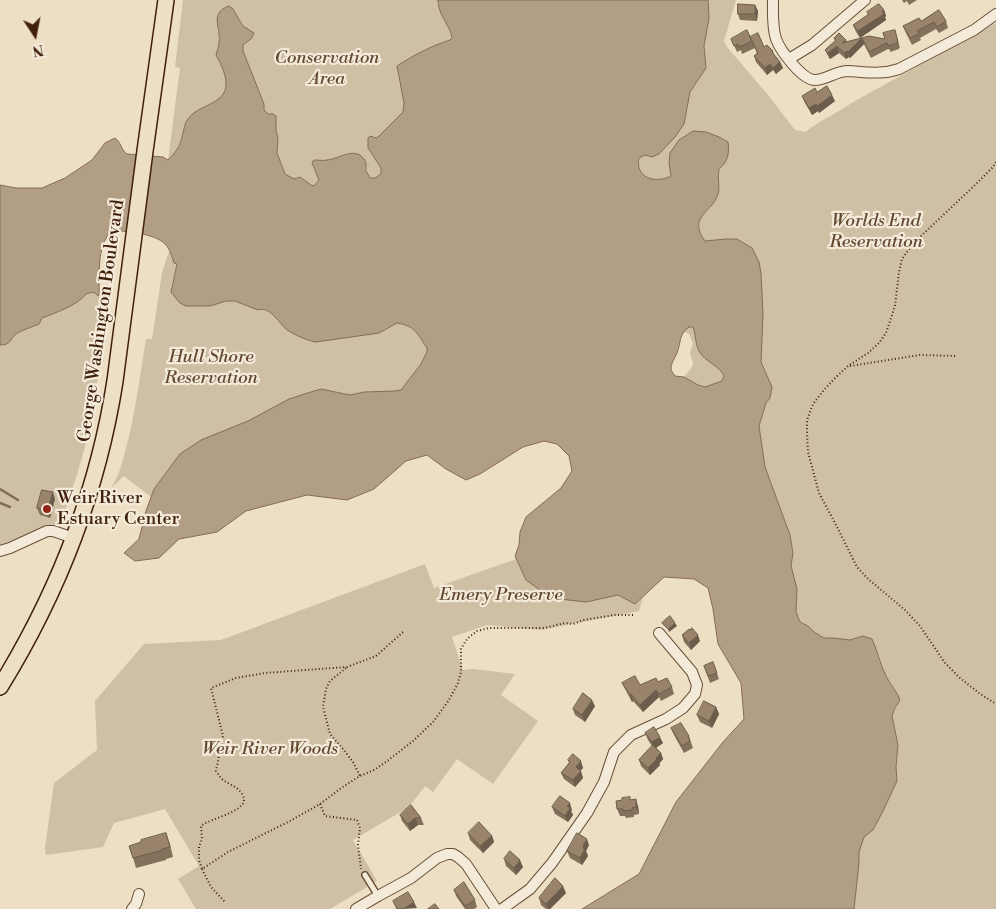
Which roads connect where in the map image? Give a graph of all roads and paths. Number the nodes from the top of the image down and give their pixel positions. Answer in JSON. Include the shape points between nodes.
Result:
{"nodes":[{"id":1,"x":166,"y":0,"type":"edge"},
{"id":2,"x":773,"y":0,"type":"edge"},
{"id":3,"x":865,"y":0,"type":"edge"},
{"id":4,"x":996,"y":14,"type":"edge"},
{"id":5,"x":789,"y":59,"type":"junction"},
{"id":6,"x":996,"y":162,"type":"edge"},
{"id":7,"x":956,"y":356,"type":"dead end"},
{"id":8,"x":848,"y":366,"type":"junction"},
{"id":9,"x":74,"y":538,"type":"junction"},
{"id":10,"x":0,"y":551,"type":"edge"},
{"id":11,"x":633,"y":615,"type":"dead end"},
{"id":12,"x":403,"y":632,"type":"dead end"},
{"id":13,"x":659,"y":633,"type":"dead end"},
{"id":14,"x":347,"y":667,"type":"junction"},
{"id":15,"x":0,"y":687,"type":"edge"},
{"id":16,"x":996,"y":704,"type":"edge"},
{"id":17,"x":360,"y":776,"type":"junction"},
{"id":18,"x":320,"y":804,"type":"junction"},
{"id":19,"x":202,"y":869,"type":"junction"},
{"id":20,"x":365,"y":875,"type":"joint"},
{"id":21,"x":138,"y":894,"type":"dead end"},
{"id":22,"x":378,"y":896,"type":"junction"},
{"id":23,"x":224,"y":902,"type":"dead end"},
{"id":24,"x":132,"y":909,"type":"edge"},
{"id":25,"x":356,"y":909,"type":"edge"},
{"id":26,"x":496,"y":909,"type":"edge"},
{"id":27,"x":502,"y":909,"type":"edge"}],
"edges":[{"from":1,"to":9,"type":"main road","name":"George Washington Boulevard","via":[[109,417],[95,475]]},
{"from":2,"to":5,"type":"street","via":[[776,37]]},
{"from":3,"to":5,"type":"street","via":[[812,45]]},
{"from":4,"to":5,"type":"street","via":[[974,30],[894,71],[844,72],[812,80]]},
{"from":6,"to":8,"type":"path","via":[[910,248],[902,260],[895,306],[886,333],[879,343]]},
{"from":7,"to":8,"type":"path","via":[[920,355]]},
{"from":8,"to":16,"type":"path","via":[[813,404],[807,420],[808,452],[819,493],[857,567],[920,626],[960,678]]},
{"from":9,"to":10,"type":"street","via":[[47,531]]},
{"from":9,"to":15,"type":"main road","name":"George Washington Boulevard","via":[[47,602]]},
{"from":11,"to":17,"type":"path","via":[[614,615],[544,628],[489,628],[472,634],[461,649],[458,683],[432,722],[386,762]]},
{"from":12,"to":14,"type":"path","via":[[376,656]]},
{"from":13,"to":27,"type":"street","via":[[692,672],[697,685],[695,694],[683,708],[631,735],[614,752],[604,782],[566,843],[530,890]]},
{"from":14,"to":17,"type":"path","via":[[330,681],[322,707],[330,734],[344,749]]},
{"from":14,"to":19,"type":"path","via":[[265,673],[236,678],[211,688],[223,736],[216,771],[240,791],[244,799],[238,809],[201,826],[199,860]]},
{"from":17,"to":18,"type":"path"},
{"from":18,"to":19,"type":"path"},
{"from":18,"to":20,"type":"path","via":[[325,816],[357,820],[361,870]]},
{"from":19,"to":23,"type":"path"},
{"from":20,"to":22,"type":"lane"},
{"from":21,"to":24,"type":"street"},
{"from":22,"to":25,"type":"street"},
{"from":22,"to":26,"type":"street","via":[[411,878],[437,858],[453,854],[466,864]]}]}
